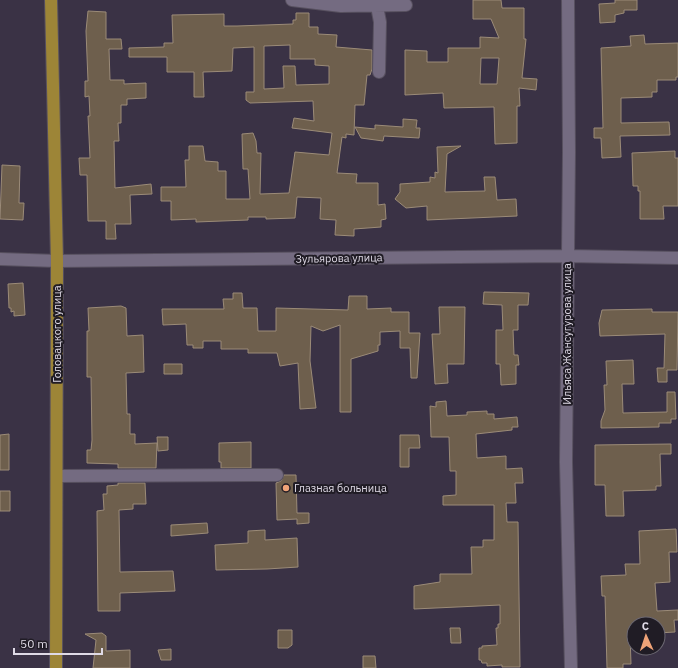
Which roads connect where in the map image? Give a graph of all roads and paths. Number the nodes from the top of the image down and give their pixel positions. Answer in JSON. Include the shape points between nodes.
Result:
{"nodes":[{"id":1,"x":51,"y":0,"type":"edge"},
{"id":2,"x":292,"y":0,"type":"edge"},
{"id":3,"x":568,"y":0,"type":"edge"},
{"id":4,"x":309,"y":1,"type":"edge"},
{"id":5,"x":379,"y":3,"type":"edge"},
{"id":6,"x":406,"y":5,"type":"dead end"},
{"id":7,"x":379,"y":72,"type":"dead end"},
{"id":8,"x":567,"y":256,"type":"junction"},
{"id":9,"x":678,"y":258,"type":"edge"},
{"id":10,"x":0,"y":259,"type":"edge"},
{"id":11,"x":57,"y":261,"type":"junction"},
{"id":12,"x":277,"y":474,"type":"dead end"},
{"id":13,"x":57,"y":476,"type":"junction"},
{"id":14,"x":56,"y":668,"type":"edge"},
{"id":15,"x":571,"y":668,"type":"edge"}],
"edges":[{"from":1,"to":11,"type":"main road","name":"Головацкого улица"},
{"from":2,"to":4,"type":"street"},
{"from":3,"to":8,"type":"street","name":"Ильяса Жансугурова улица"},
{"from":4,"to":5,"type":"street","via":[[341,6]]},
{"from":5,"to":6,"type":"street"},
{"from":5,"to":7,"type":"street"},
{"from":8,"to":9,"type":"street","name":"Зульярова улица"},
{"from":8,"to":11,"type":"street","name":"Зульярова улица"},
{"from":8,"to":15,"type":"street","name":"Ильяса Жансугурова улица","via":[[566,462]]},
{"from":10,"to":11,"type":"street","name":"Зульярова улица"},
{"from":11,"to":13,"type":"main road","name":"Головацкого улица"},
{"from":12,"to":13,"type":"street"},
{"from":13,"to":14,"type":"main road","name":"Головацкого улица"}]}
